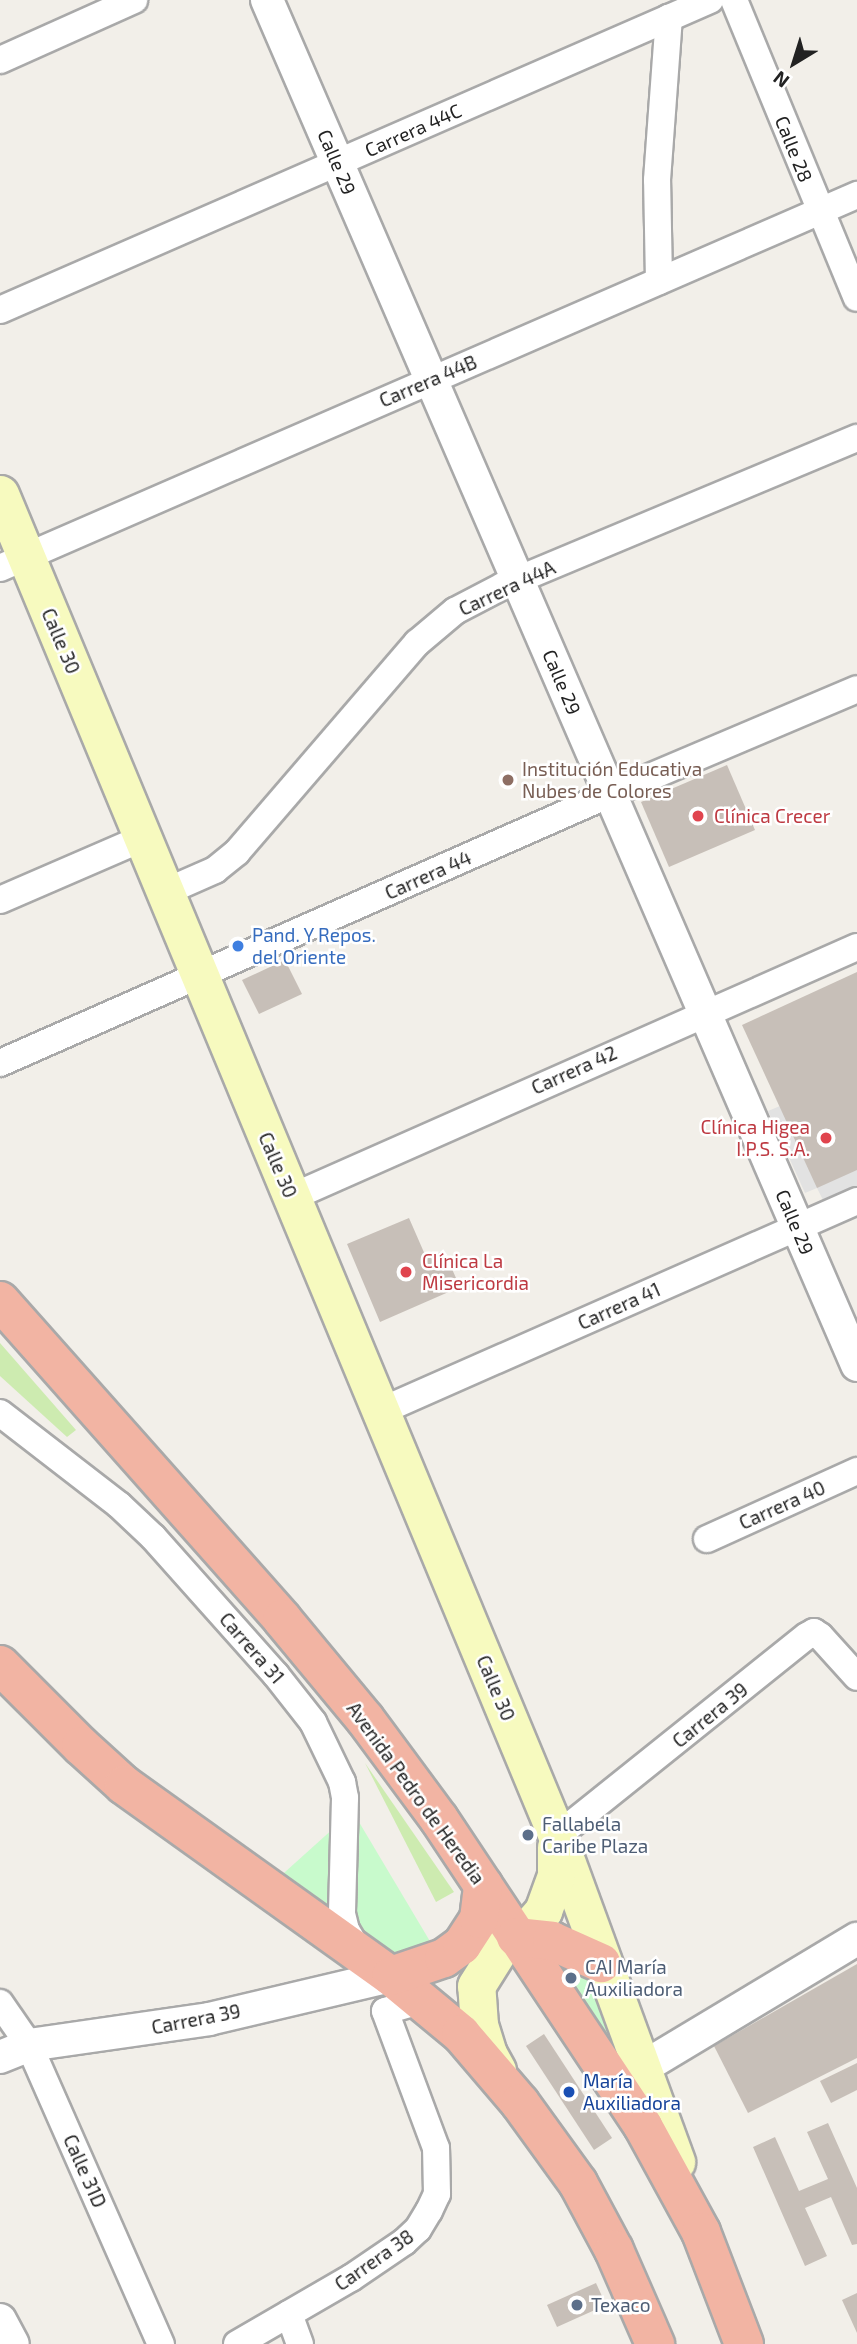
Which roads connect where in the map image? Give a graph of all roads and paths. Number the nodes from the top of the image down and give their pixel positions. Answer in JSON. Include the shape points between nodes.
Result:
{"nodes":[{"id":1,"x":134,"y":0,"type":"edge"},
{"id":2,"x":267,"y":0,"type":"edge"},
{"id":3,"x":710,"y":0,"type":"edge"},
{"id":4,"x":734,"y":0,"type":"edge"},
{"id":5,"x":669,"y":17,"type":"junction"},
{"id":6,"x":0,"y":60,"type":"edge"},
{"id":7,"x":337,"y":163,"type":"junction"},
{"id":8,"x":857,"y":195,"type":"edge"},
{"id":9,"x":819,"y":211,"type":"junction"},
{"id":10,"x":659,"y":281,"type":"junction"},
{"id":11,"x":857,"y":298,"type":"edge"},
{"id":12,"x":0,"y":310,"type":"edge"},
{"id":13,"x":432,"y":380,"type":"junction"},
{"id":14,"x":857,"y":439,"type":"edge"},
{"id":15,"x":0,"y":494,"type":"edge"},
{"id":16,"x":13,"y":562,"type":"edge"},
{"id":17,"x":519,"y":580,"type":"junction"},
{"id":18,"x":857,"y":690,"type":"edge"},
{"id":19,"x":610,"y":794,"type":"junction"},
{"id":20,"x":143,"y":838,"type":"junction"},
{"id":21,"x":165,"y":892,"type":"junction"},
{"id":22,"x":0,"y":900,"type":"edge"},
{"id":23,"x":857,"y":947,"type":"edge"},
{"id":24,"x":200,"y":976,"type":"junction"},
{"id":25,"x":705,"y":1012,"type":"junction"},
{"id":26,"x":0,"y":1063,"type":"edge"},
{"id":27,"x":292,"y":1197,"type":"junction"},
{"id":28,"x":857,"y":1201,"type":"edge"},
{"id":29,"x":798,"y":1227,"type":"junction"},
{"id":30,"x":0,"y":1301,"type":"edge"},
{"id":31,"x":857,"y":1364,"type":"edge"},
{"id":32,"x":381,"y":1411,"type":"junction"},
{"id":33,"x":0,"y":1413,"type":"edge"},
{"id":34,"x":857,"y":1471,"type":"edge"},
{"id":35,"x":707,"y":1539,"type":"dead end"},
{"id":36,"x":0,"y":1665,"type":"edge"},
{"id":37,"x":857,"y":1676,"type":"edge"},
{"id":38,"x":557,"y":1836,"type":"junction"},
{"id":39,"x":483,"y":1885,"type":"junction"},
{"id":40,"x":516,"y":1937,"type":"junction"},
{"id":41,"x":857,"y":1939,"type":"edge"},
{"id":42,"x":601,"y":1963,"type":"junction"},
{"id":43,"x":380,"y":1981,"type":"junction"},
{"id":44,"x":0,"y":2003,"type":"edge"},
{"id":45,"x":29,"y":2045,"type":"junction"},
{"id":46,"x":0,"y":2057,"type":"edge"},
{"id":47,"x":642,"y":2068,"type":"junction"},
{"id":48,"x":520,"y":2103,"type":"junction"},
{"id":49,"x":701,"y":2232,"type":"junction"},
{"id":50,"x":289,"y":2314,"type":"junction"},
{"id":51,"x":0,"y":2320,"type":"edge"},
{"id":52,"x":13,"y":2344,"type":"edge"},
{"id":53,"x":161,"y":2344,"type":"edge"},
{"id":54,"x":237,"y":2344,"type":"edge"},
{"id":55,"x":300,"y":2344,"type":"edge"},
{"id":56,"x":655,"y":2344,"type":"edge"},
{"id":57,"x":744,"y":2344,"type":"edge"}],
"edges":[{"from":1,"to":6,"type":"street"},
{"from":2,"to":7,"type":"street","name":"Calle 29"},
{"from":3,"to":5,"type":"street","name":"Carrera 44C"},
{"from":4,"to":9,"type":"street","name":"Calle 28"},
{"from":5,"to":7,"type":"street","name":"Carrera 44C"},
{"from":5,"to":10,"type":"street","via":[[657,180]]},
{"from":7,"to":12,"type":"street","name":"Carrera 44C"},
{"from":7,"to":13,"type":"street","name":"Calle 29"},
{"from":8,"to":9,"type":"street","name":"Carrera 44B"},
{"from":9,"to":10,"type":"street","name":"Carrera 44B"},
{"from":9,"to":11,"type":"street","name":"Calle 28"},
{"from":10,"to":13,"type":"street","name":"Carrera 44B"},
{"from":13,"to":16,"type":"street","name":"Carrera 44B"},
{"from":13,"to":17,"type":"street","name":"Calle 29"},
{"from":14,"to":17,"type":"street","name":"Carrera 44A"},
{"from":15,"to":16,"type":"main road","name":"Calle 30"},
{"from":16,"to":20,"type":"main road","name":"Calle 30"},
{"from":17,"to":19,"type":"street","name":"Calle 29"},
{"from":17,"to":21,"type":"street","name":"Carrera 44A","via":[[455,611],[431,630],[237,852],[215,870]]},
{"from":18,"to":19,"type":"street","name":"Carrera 44"},
{"from":19,"to":24,"type":"street","name":"Carrera 44"},
{"from":19,"to":25,"type":"street","name":"Calle 29"},
{"from":20,"to":21,"type":"main road","name":"Calle 30"},
{"from":20,"to":22,"type":"street"},
{"from":21,"to":24,"type":"main road","name":"Calle 30"},
{"from":23,"to":25,"type":"street","name":"Carrera 42"},
{"from":24,"to":26,"type":"street","name":"Carrera 44"},
{"from":24,"to":27,"type":"main road","name":"Calle 30"},
{"from":25,"to":27,"type":"street","name":"Carrera 42"},
{"from":25,"to":29,"type":"street","name":"Calle 29"},
{"from":27,"to":32,"type":"main road","name":"Calle 30"},
{"from":28,"to":29,"type":"street","name":"Carrera 41"},
{"from":29,"to":31,"type":"street","name":"Calle 29"},
{"from":29,"to":32,"type":"street","name":"Carrera 41"},
{"from":30,"to":39,"type":"highway","name":"Avenida Pedro de Heredia","via":[[180,1501],[365,1719]]},
{"from":32,"to":38,"type":"main road","name":"Calle 30"},
{"from":33,"to":43,"type":"street","name":"Carrera 31","via":[[153,1536],[313,1722],[345,1798],[342,1914],[346,1930]]},
{"from":34,"to":35,"type":"street","name":"Carrera 40"},
{"from":36,"to":43,"type":"highway","via":[[124,1784]]},
{"from":37,"to":38,"type":"street","name":"Carrera 39","via":[[814,1632]]},
{"from":38,"to":40,"type":"main road","name":"Calle 30","via":[[552,1894],[537,1919]]},
{"from":38,"to":42,"type":"main road","name":"Calle 30"},
{"from":39,"to":40,"type":"highway","name":"Avenida Pedro de Heredia"},
{"from":39,"to":43,"type":"highway","via":[[479,1919],[462,1945],[444,1958]]},
{"from":40,"to":42,"type":"highway","via":[[552,1941]]},
{"from":40,"to":48,"type":"main road","name":"Calle 30","via":[[486,1966],[476,1996],[488,2054]]},
{"from":40,"to":49,"type":"highway","name":"Avenida Pedro de Heredia","via":[[635,2114]]},
{"from":41,"to":47,"type":"street"},
{"from":42,"to":47,"type":"main road","name":"Calle 30"},
{"from":43,"to":45,"type":"street","name":"Carrera 39","via":[[209,2019]]},
{"from":43,"to":48,"type":"highway","via":[[423,2000],[461,2034]]},
{"from":43,"to":50,"type":"street","name":"Carrera 38","via":[[436,2148],[437,2194],[418,2229],[404,2242]]},
{"from":44,"to":45,"type":"street","name":"Calle 31D"},
{"from":45,"to":46,"type":"street","name":"Carrera 39"},
{"from":45,"to":53,"type":"street","name":"Calle 31D"},
{"from":47,"to":49,"type":"main road","name":"Calle 30"},
{"from":48,"to":56,"type":"highway","via":[[585,2195]]},
{"from":49,"to":57,"type":"highway","name":"Avenida Pedro de Heredia"},
{"from":50,"to":54,"type":"street","name":"Carrera 38"},
{"from":50,"to":55,"type":"street"},
{"from":51,"to":52,"type":"street"}]}
